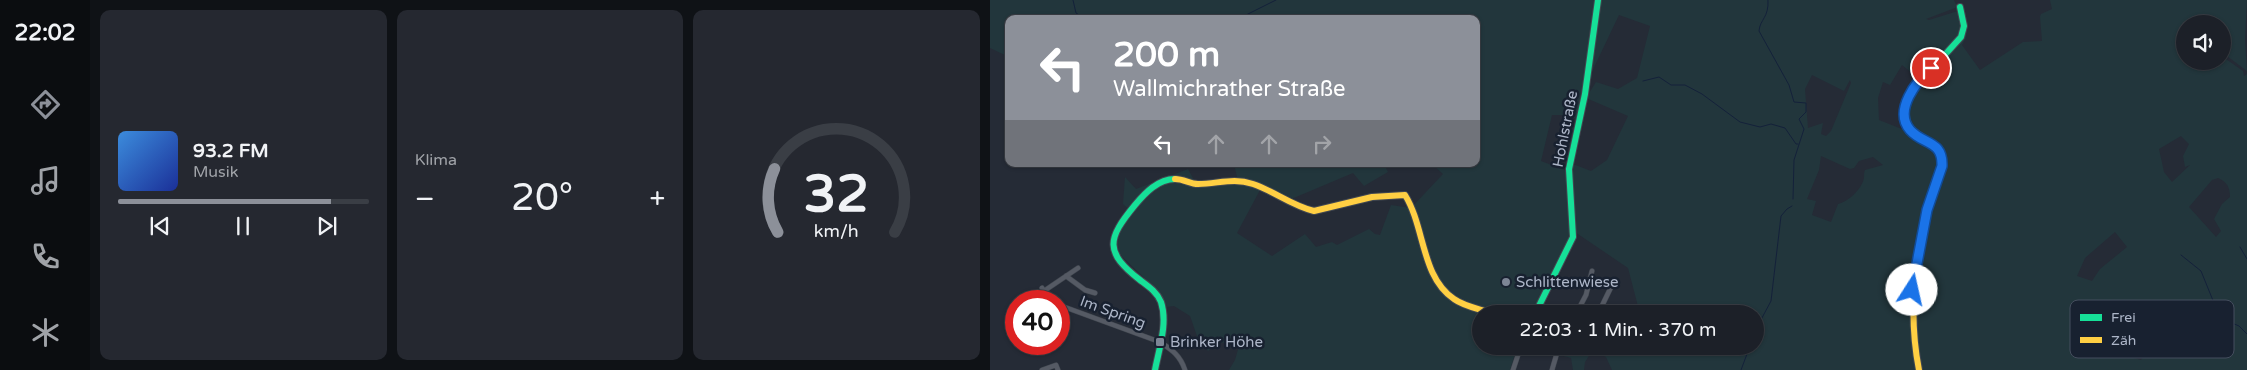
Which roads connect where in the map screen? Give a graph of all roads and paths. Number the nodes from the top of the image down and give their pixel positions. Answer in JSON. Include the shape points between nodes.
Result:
{"nodes":[{"id":1,"x":1598,"y":0,"type":"edge"},
{"id":2,"x":1960,"y":7,"type":"dead end"},
{"id":3,"x":1078,"y":268,"type":"dead end"},
{"id":4,"x":1592,"y":271,"type":"dead end"},
{"id":5,"x":1066,"y":276,"type":"junction"},
{"id":6,"x":1614,"y":281,"type":"dead end"},
{"id":7,"x":1044,"y":290,"type":"edge"},
{"id":8,"x":1095,"y":293,"type":"dead end"},
{"id":9,"x":1539,"y":305,"type":"edge"},
{"id":10,"x":1581,"y":305,"type":"edge"},
{"id":11,"x":1602,"y":305,"type":"edge"},
{"id":12,"x":1472,"y":306,"type":"edge"},
{"id":13,"x":1070,"y":309,"type":"edge"},
{"id":14,"x":1160,"y":342,"type":"junction"},
{"id":15,"x":1517,"y":355,"type":"edge"},
{"id":16,"x":1556,"y":355,"type":"edge"},
{"id":17,"x":1042,"y":370,"type":"edge"},
{"id":18,"x":1058,"y":370,"type":"edge"},
{"id":19,"x":1155,"y":370,"type":"edge"},
{"id":20,"x":1185,"y":370,"type":"edge"},
{"id":21,"x":1513,"y":370,"type":"edge"},
{"id":22,"x":1552,"y":370,"type":"edge"},
{"id":23,"x":1920,"y":370,"type":"edge"}],
"edges":[{"from":1,"to":9,"type":"street","name":"Hohlstraße","via":[[1585,94],[1569,169],[1573,237]]},
{"from":2,"to":23,"type":"street","via":[[1964,25],[1961,37],[1918,81],[1906,104],[1910,130],[1940,151],[1942,158],[1927,210],[1912,290],[1915,346]]},
{"from":3,"to":5,"type":"street"},
{"from":4,"to":10,"type":"street"},
{"from":5,"to":7,"type":"street"},
{"from":5,"to":8,"type":"street","name":"Im Spring"},
{"from":6,"to":11,"type":"street"},
{"from":12,"to":14,"type":"street","via":[[1452,298],[1434,279],[1416,216],[1404,195],[1397,193],[1314,211],[1237,180],[1192,184],[1180,179],[1163,181],[1141,197],[1112,244],[1114,254],[1121,262],[1158,296],[1163,308]]},
{"from":13,"to":14,"type":"street","name":"Im Spring"},
{"from":14,"to":19,"type":"street"},
{"from":14,"to":20,"type":"street","via":[[1174,351]]},
{"from":15,"to":21,"type":"street"},
{"from":16,"to":22,"type":"street"},
{"from":17,"to":18,"type":"street","via":[[1056,365]]}]}
